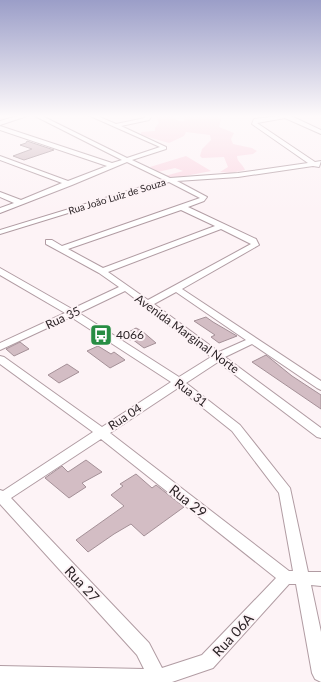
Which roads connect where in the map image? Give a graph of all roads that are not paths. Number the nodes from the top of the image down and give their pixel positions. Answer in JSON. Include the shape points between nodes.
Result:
{"nodes":[{"id":1,"x":56,"y":147,"type":"edge"},
{"id":2,"x":103,"y":147,"type":"edge"},
{"id":3,"x":163,"y":147,"type":"edge"},
{"id":4,"x":291,"y":147,"type":"edge"},
{"id":5,"x":0,"y":158,"type":"edge"},
{"id":6,"x":129,"y":159,"type":"junction"},
{"id":7,"x":320,"y":165,"type":"edge"},
{"id":8,"x":114,"y":166,"type":"junction"},
{"id":9,"x":170,"y":180,"type":"junction"},
{"id":10,"x":70,"y":184,"type":"junction"},
{"id":11,"x":0,"y":194,"type":"edge"},
{"id":12,"x":21,"y":203,"type":"junction"},
{"id":13,"x":181,"y":206,"type":"junction"},
{"id":14,"x":0,"y":211,"type":"edge"},
{"id":15,"x":221,"y":226,"type":"junction"},
{"id":16,"x":0,"y":232,"type":"edge"},
{"id":17,"x":49,"y":242,"type":"dead end"},
{"id":18,"x":63,"y":248,"type":"junction"},
{"id":19,"x":0,"y":271,"type":"edge"},
{"id":20,"x":102,"y":271,"type":"junction"},
{"id":21,"x":125,"y":288,"type":"junction"},
{"id":22,"x":177,"y":289,"type":"junction"},
{"id":23,"x":148,"y":304,"type":"junction"},
{"id":24,"x":73,"y":314,"type":"junction"},
{"id":25,"x":253,"y":340,"type":"junction"},
{"id":26,"x":0,"y":347,"type":"edge"},
{"id":27,"x":219,"y":356,"type":"junction"},
{"id":28,"x":0,"y":359,"type":"edge"},
{"id":29,"x":178,"y":382,"type":"junction"},
{"id":30,"x":321,"y":386,"type":"edge"},
{"id":31,"x":101,"y":432,"type":"junction"},
{"id":32,"x":321,"y":434,"type":"edge"},
{"id":33,"x":1,"y":497,"type":"edge"},
{"id":34,"x":286,"y":577,"type":"junction"},
{"id":35,"x":321,"y":578,"type":"edge"},
{"id":36,"x":302,"y":579,"type":"junction"},
{"id":37,"x":321,"y":673,"type":"edge"},
{"id":38,"x":0,"y":675,"type":"edge"},
{"id":39,"x":158,"y":680,"type":"edge"}],
"edges":[{"from":1,"to":8,"type":"street"},
{"from":2,"to":6,"type":"street"},
{"from":3,"to":6,"type":"street"},
{"from":4,"to":7,"type":"street"},
{"from":5,"to":10,"type":"street"},
{"from":6,"to":8,"type":"street"},
{"from":6,"to":9,"type":"street"},
{"from":7,"to":9,"type":"street","name":"Rua João Luiz de Souza"},
{"from":8,"to":10,"type":"street"},
{"from":9,"to":13,"type":"street","via":[[204,197],[202,200]]},
{"from":9,"to":16,"type":"street","name":"Rua João Luiz de Souza"},
{"from":10,"to":12,"type":"street"},
{"from":11,"to":12,"type":"street"},
{"from":12,"to":14,"type":"street"},
{"from":13,"to":15,"type":"street"},
{"from":13,"to":18,"type":"street"},
{"from":15,"to":20,"type":"street"},
{"from":15,"to":22,"type":"street","via":[[255,245]]},
{"from":17,"to":18,"type":"street","name":"Avenida Marginal Norte"},
{"from":18,"to":20,"type":"street","name":"Avenida Marginal Norte"},
{"from":19,"to":24,"type":"street","name":"Rua 31"},
{"from":20,"to":21,"type":"street","name":"Avenida Marginal Norte"},
{"from":21,"to":23,"type":"street","name":"Avenida Marginal Norte"},
{"from":21,"to":24,"type":"street","name":"Rua 35"},
{"from":22,"to":23,"type":"street"},
{"from":22,"to":25,"type":"street"},
{"from":23,"to":27,"type":"street","name":"Avenida Marginal Norte"},
{"from":24,"to":26,"type":"street","name":"Rua 35"},
{"from":24,"to":29,"type":"street","name":"Rua 31"},
{"from":25,"to":27,"type":"street","name":"Rua 04"},
{"from":25,"to":30,"type":"street"},
{"from":27,"to":29,"type":"street","name":"Rua 04"},
{"from":27,"to":32,"type":"street","name":"Avenida Marginal Norte"},
{"from":28,"to":31,"type":"street","name":"Rua 29"},
{"from":29,"to":31,"type":"street","name":"Rua 04"},
{"from":29,"to":36,"type":"street","name":"Rua 31","via":[[236,428],[285,492]]},
{"from":31,"to":33,"type":"street","name":"Rua 04"},
{"from":31,"to":34,"type":"street","name":"Rua 29"},
{"from":33,"to":39,"type":"street","name":"Rua 27","via":[[143,649]]},
{"from":34,"to":36,"type":"street"},
{"from":34,"to":39,"type":"street","name":"Rua 06A","via":[[207,662]]},
{"from":35,"to":36,"type":"street"},
{"from":36,"to":37,"type":"street"},
{"from":38,"to":39,"type":"street","name":"Rua 06A"}]}
